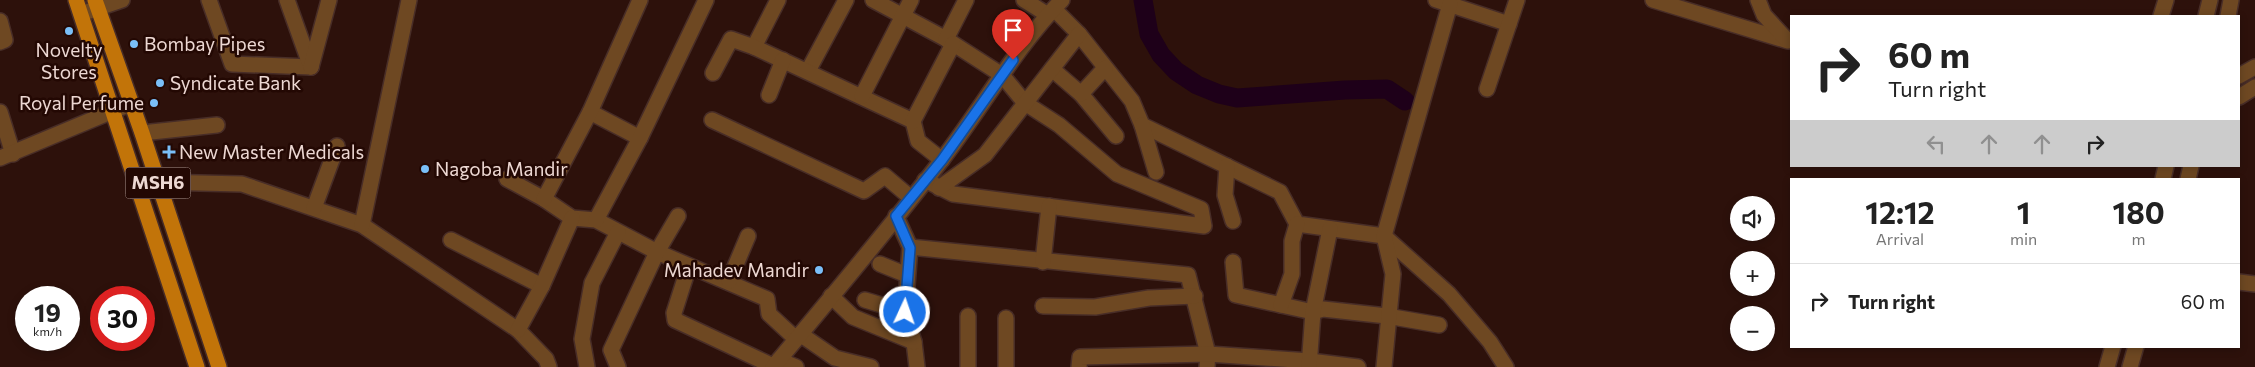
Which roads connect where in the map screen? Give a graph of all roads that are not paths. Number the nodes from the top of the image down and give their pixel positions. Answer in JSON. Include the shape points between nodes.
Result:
{"nodes":[{"id":1,"x":122,"y":0,"type":"edge"},
{"id":2,"x":209,"y":0,"type":"edge"},
{"id":3,"x":287,"y":0,"type":"edge"},
{"id":4,"x":329,"y":0,"type":"edge"},
{"id":5,"x":408,"y":0,"type":"edge"},
{"id":6,"x":640,"y":0,"type":"edge"},
{"id":7,"x":706,"y":0,"type":"edge"},
{"id":8,"x":778,"y":0,"type":"edge"},
{"id":9,"x":846,"y":0,"type":"edge"},
{"id":10,"x":873,"y":0,"type":"edge"},
{"id":11,"x":911,"y":0,"type":"edge"},
{"id":12,"x":966,"y":0,"type":"edge"},
{"id":13,"x":1024,"y":0,"type":"edge"},
{"id":14,"x":1517,"y":0,"type":"edge"},
{"id":15,"x":1653,"y":0,"type":"edge"},
{"id":16,"x":1758,"y":0,"type":"edge"},
{"id":17,"x":2166,"y":0,"type":"edge"},
{"id":18,"x":2210,"y":0,"type":"edge"},
{"id":19,"x":2232,"y":0,"type":"edge"},
{"id":20,"x":1443,"y":2,"type":"edge"},
{"id":21,"x":96,"y":4,"type":"edge"},
{"id":22,"x":78,"y":7,"type":"edge"},
{"id":23,"x":1054,"y":8,"type":"edge"},
{"id":24,"x":2161,"y":15,"type":"edge"},
{"id":25,"x":2206,"y":15,"type":"edge"},
{"id":26,"x":2228,"y":15,"type":"edge"},
{"id":27,"x":902,"y":16,"type":"junction"},
{"id":28,"x":0,"y":21,"type":"edge"},
{"id":29,"x":1509,"y":24,"type":"junction"},
{"id":30,"x":1079,"y":34,"type":"junction"},
{"id":31,"x":950,"y":41,"type":"junction"},
{"id":32,"x":0,"y":42,"type":"edge"},
{"id":33,"x":1790,"y":43,"type":"edge"},
{"id":34,"x":754,"y":47,"type":"junction"},
{"id":35,"x":783,"y":60,"type":"junction"},
{"id":36,"x":311,"y":67,"type":"junction"},
{"id":37,"x":2255,"y":67,"type":"edge"},
{"id":38,"x":1105,"y":68,"type":"junction"},
{"id":39,"x":1052,"y":69,"type":"junction"},
{"id":40,"x":808,"y":71,"type":"junction"},
{"id":41,"x":713,"y":73,"type":"dead end"},
{"id":42,"x":1002,"y":75,"type":"junction"},
{"id":43,"x":2240,"y":75,"type":"edge"},
{"id":44,"x":2255,"y":87,"type":"edge"},
{"id":45,"x":1487,"y":89,"type":"dead end"},
{"id":46,"x":769,"y":94,"type":"dead end"},
{"id":47,"x":1082,"y":94,"type":"junction"},
{"id":48,"x":862,"y":96,"type":"junction"},
{"id":49,"x":2240,"y":96,"type":"edge"},
{"id":50,"x":132,"y":103,"type":"junction"},
{"id":51,"x":1025,"y":103,"type":"junction"},
{"id":52,"x":113,"y":111,"type":"junction"},
{"id":53,"x":0,"y":112,"type":"edge"},
{"id":54,"x":590,"y":112,"type":"junction"},
{"id":55,"x":712,"y":120,"type":"dead end"},
{"id":56,"x":913,"y":121,"type":"junction"},
{"id":57,"x":217,"y":124,"type":"dead end"},
{"id":58,"x":1142,"y":125,"type":"junction"},
{"id":59,"x":142,"y":133,"type":"junction"},
{"id":60,"x":1116,"y":136,"type":"dead end"},
{"id":61,"x":640,"y":138,"type":"junction"},
{"id":62,"x":337,"y":146,"type":"dead end"},
{"id":63,"x":6,"y":156,"type":"edge"},
{"id":64,"x":942,"y":160,"type":"junction"},
{"id":65,"x":1227,"y":166,"type":"junction"},
{"id":66,"x":1156,"y":172,"type":"dead end"},
{"id":67,"x":507,"y":179,"type":"dead end"},
{"id":68,"x":925,"y":180,"type":"junction"},
{"id":69,"x":158,"y":182,"type":"junction"},
{"id":70,"x":139,"y":188,"type":"junction"},
{"id":71,"x":939,"y":188,"type":"junction"},
{"id":72,"x":911,"y":198,"type":"junction"},
{"id":73,"x":544,"y":199,"type":"junction"},
{"id":74,"x":1049,"y":206,"type":"junction"},
{"id":75,"x":314,"y":208,"type":"junction"},
{"id":76,"x":678,"y":216,"type":"dead end"},
{"id":77,"x":896,"y":216,"type":"junction"},
{"id":78,"x":572,"y":218,"type":"junction"},
{"id":79,"x":596,"y":220,"type":"junction"},
{"id":80,"x":1233,"y":221,"type":"dead end"},
{"id":81,"x":1297,"y":224,"type":"junction"},
{"id":82,"x":362,"y":225,"type":"junction"},
{"id":83,"x":1330,"y":229,"type":"junction"},
{"id":84,"x":618,"y":232,"type":"junction"},
{"id":85,"x":748,"y":236,"type":"dead end"},
{"id":86,"x":1384,"y":236,"type":"junction"},
{"id":87,"x":451,"y":240,"type":"dead end"},
{"id":88,"x":910,"y":248,"type":"junction"},
{"id":89,"x":657,"y":252,"type":"junction"},
{"id":90,"x":1043,"y":262,"type":"junction"},
{"id":91,"x":1233,"y":262,"type":"dead end"},
{"id":92,"x":880,"y":264,"type":"dead end"},
{"id":93,"x":690,"y":266,"type":"junction"},
{"id":94,"x":907,"y":275,"type":"junction"},
{"id":95,"x":729,"y":281,"type":"junction"},
{"id":96,"x":2240,"y":282,"type":"edge"},
{"id":97,"x":2255,"y":284,"type":"edge"},
{"id":98,"x":542,"y":286,"type":"junction"},
{"id":99,"x":831,"y":296,"type":"junction"},
{"id":100,"x":1195,"y":296,"type":"junction"},
{"id":101,"x":865,"y":300,"type":"dead end"},
{"id":102,"x":1281,"y":305,"type":"junction"},
{"id":103,"x":1043,"y":306,"type":"dead end"},
{"id":104,"x":905,"y":312,"type":"junction"},
{"id":105,"x":1313,"y":312,"type":"junction"},
{"id":106,"x":968,"y":316,"type":"dead end"},
{"id":107,"x":1387,"y":316,"type":"junction"},
{"id":108,"x":1006,"y":318,"type":"dead end"},
{"id":109,"x":1439,"y":325,"type":"dead end"},
{"id":110,"x":518,"y":330,"type":"junction"},
{"id":111,"x":798,"y":337,"type":"junction"},
{"id":112,"x":914,"y":342,"type":"junction"},
{"id":113,"x":2112,"y":348,"type":"edge"},
{"id":114,"x":2135,"y":348,"type":"edge"},
{"id":115,"x":1207,"y":360,"type":"edge"},
{"id":116,"x":1158,"y":361,"type":"edge"},
{"id":117,"x":775,"y":364,"type":"edge"},
{"id":118,"x":1309,"y":364,"type":"edge"},
{"id":119,"x":197,"y":367,"type":"edge"},
{"id":120,"x":219,"y":367,"type":"edge"},
{"id":121,"x":549,"y":367,"type":"edge"},
{"id":122,"x":587,"y":367,"type":"edge"},
{"id":123,"x":618,"y":367,"type":"edge"},
{"id":124,"x":796,"y":367,"type":"edge"},
{"id":125,"x":871,"y":367,"type":"edge"},
{"id":126,"x":917,"y":367,"type":"edge"},
{"id":127,"x":968,"y":367,"type":"edge"},
{"id":128,"x":1006,"y":367,"type":"edge"},
{"id":129,"x":1079,"y":367,"type":"edge"},
{"id":130,"x":1358,"y":367,"type":"edge"},
{"id":131,"x":1384,"y":367,"type":"edge"},
{"id":132,"x":1506,"y":367,"type":"edge"},
{"id":133,"x":2107,"y":367,"type":"edge"},
{"id":134,"x":2130,"y":367,"type":"edge"}],
"edges":[{"from":1,"to":21,"type":"street"},
{"from":2,"to":36,"type":"street","via":[[232,64]]},
{"from":3,"to":36,"type":"street"},
{"from":4,"to":36,"type":"street"},
{"from":5,"to":82,"type":"street"},
{"from":6,"to":54,"type":"street"},
{"from":7,"to":61,"type":"street"},
{"from":8,"to":34,"type":"street"},
{"from":9,"to":40,"type":"street"},
{"from":10,"to":27,"type":"street"},
{"from":11,"to":27,"type":"street"},
{"from":12,"to":31,"type":"street"},
{"from":13,"to":23,"type":"street"},
{"from":14,"to":29,"type":"street"},
{"from":15,"to":33,"type":"street"},
{"from":16,"to":33,"type":"street","via":[[1764,16]]},
{"from":17,"to":24,"type":"street"},
{"from":18,"to":25,"type":"street"},
{"from":19,"to":26,"type":"street"},
{"from":20,"to":29,"type":"street"},
{"from":20,"to":86,"type":"street","via":[[1417,122]]},
{"from":21,"to":22,"type":"street"},
{"from":21,"to":50,"type":"main road","number":"MSH6"},
{"from":22,"to":52,"type":"main road","number":"MSH6"},
{"from":23,"to":30,"type":"street"},
{"from":23,"to":42,"type":"street"},
{"from":27,"to":31,"type":"street"},
{"from":27,"to":48,"type":"street"},
{"from":28,"to":32,"type":"street","via":[[5,40]]},
{"from":29,"to":45,"type":"street"},
{"from":30,"to":38,"type":"street"},
{"from":30,"to":39,"type":"street"},
{"from":31,"to":42,"type":"street"},
{"from":31,"to":56,"type":"street"},
{"from":34,"to":35,"type":"street"},
{"from":34,"to":41,"type":"street","via":[[730,39]]},
{"from":35,"to":40,"type":"street"},
{"from":35,"to":46,"type":"street"},
{"from":37,"to":43,"type":"street"},
{"from":38,"to":47,"type":"street"},
{"from":38,"to":58,"type":"street","via":[[1132,101]]},
{"from":39,"to":47,"type":"street"},
{"from":39,"to":51,"type":"street"},
{"from":40,"to":48,"type":"street"},
{"from":42,"to":51,"type":"street"},
{"from":42,"to":64,"type":"street"},
{"from":44,"to":49,"type":"street"},
{"from":47,"to":60,"type":"street"},
{"from":48,"to":56,"type":"street"},
{"from":50,"to":52,"type":"street"},
{"from":50,"to":59,"type":"main road","number":"MSH6"},
{"from":51,"to":71,"type":"street","via":[[985,155]]},
{"from":51,"to":74,"type":"street","via":[[1059,124],[1117,174],[1201,209],[1204,226]]},
{"from":52,"to":63,"type":"street"},
{"from":52,"to":70,"type":"main road","number":"MSH6"},
{"from":53,"to":63,"type":"street"},
{"from":54,"to":61,"type":"street"},
{"from":54,"to":73,"type":"street"},
{"from":55,"to":72,"type":"street","via":[[864,191],[885,176]]},
{"from":56,"to":64,"type":"street","via":[[918,141]]},
{"from":57,"to":59,"type":"street"},
{"from":58,"to":65,"type":"street"},
{"from":58,"to":66,"type":"street"},
{"from":59,"to":69,"type":"main road","number":"MSH6"},
{"from":61,"to":79,"type":"street"},
{"from":62,"to":75,"type":"street"},
{"from":64,"to":68,"type":"street"},
{"from":65,"to":80,"type":"street","via":[[1225,195]]},
{"from":65,"to":81,"type":"street","via":[[1280,192]]},
{"from":67,"to":73,"type":"street"},
{"from":68,"to":71,"type":"street"},
{"from":68,"to":72,"type":"street"},
{"from":69,"to":70,"type":"street"},
{"from":69,"to":75,"type":"street","via":[[242,184]]},
{"from":69,"to":120,"type":"main road","number":"MSH6"},
{"from":70,"to":119,"type":"main road","number":"MSH6"},
{"from":71,"to":74,"type":"street","via":[[953,194]]},
{"from":72,"to":77,"type":"street"},
{"from":73,"to":78,"type":"street"},
{"from":74,"to":90,"type":"street"},
{"from":75,"to":82,"type":"street"},
{"from":76,"to":89,"type":"street"},
{"from":77,"to":88,"type":"street"},
{"from":77,"to":99,"type":"street"},
{"from":78,"to":79,"type":"street"},
{"from":78,"to":98,"type":"street"},
{"from":79,"to":84,"type":"street"},
{"from":81,"to":83,"type":"street"},
{"from":81,"to":102,"type":"street","via":[[1292,241],[1292,274]]},
{"from":82,"to":110,"type":"street"},
{"from":83,"to":86,"type":"street"},
{"from":83,"to":105,"type":"street"},
{"from":84,"to":89,"type":"street"},
{"from":84,"to":122,"type":"street","via":[[592,283],[582,339]]},
{"from":85,"to":95,"type":"street"},
{"from":86,"to":107,"type":"street","via":[[1393,274]]},
{"from":86,"to":132,"type":"street","via":[[1449,294],[1490,342]]},
{"from":87,"to":98,"type":"street"},
{"from":88,"to":90,"type":"street"},
{"from":88,"to":94,"type":"street"},
{"from":89,"to":93,"type":"street"},
{"from":89,"to":123,"type":"street","via":[[611,350]]},
{"from":90,"to":100,"type":"street","via":[[1188,275]]},
{"from":91,"to":102,"type":"street","via":[[1236,295]]},
{"from":92,"to":94,"type":"street"},
{"from":93,"to":95,"type":"street"},
{"from":93,"to":117,"type":"street","via":[[674,313],[676,320]]},
{"from":94,"to":104,"type":"street"},
{"from":95,"to":111,"type":"street","via":[[767,299],[769,314]]},
{"from":96,"to":97,"type":"street"},
{"from":98,"to":110,"type":"street"},
{"from":99,"to":111,"type":"street"},
{"from":99,"to":112,"type":"street","via":[[853,317]]},
{"from":100,"to":103,"type":"street","via":[[1148,298],[1095,308]]},
{"from":100,"to":115,"type":"street"},
{"from":101,"to":104,"type":"street"},
{"from":102,"to":105,"type":"street"},
{"from":104,"to":112,"type":"street"},
{"from":105,"to":107,"type":"street","via":[[1323,309]]},
{"from":105,"to":118,"type":"street"},
{"from":106,"to":127,"type":"street"},
{"from":107,"to":109,"type":"street"},
{"from":107,"to":131,"type":"street"},
{"from":108,"to":128,"type":"street"},
{"from":110,"to":121,"type":"street","via":[[546,359]]},
{"from":111,"to":117,"type":"street"},
{"from":111,"to":125,"type":"street","via":[[835,358]]},
{"from":112,"to":126,"type":"street"},
{"from":113,"to":133,"type":"street"},
{"from":114,"to":134,"type":"street"},
{"from":115,"to":116,"type":"street"},
{"from":115,"to":118,"type":"street"},
{"from":116,"to":129,"type":"street","via":[[1080,356]]},
{"from":117,"to":124,"type":"street"},
{"from":118,"to":130,"type":"street"}]}
